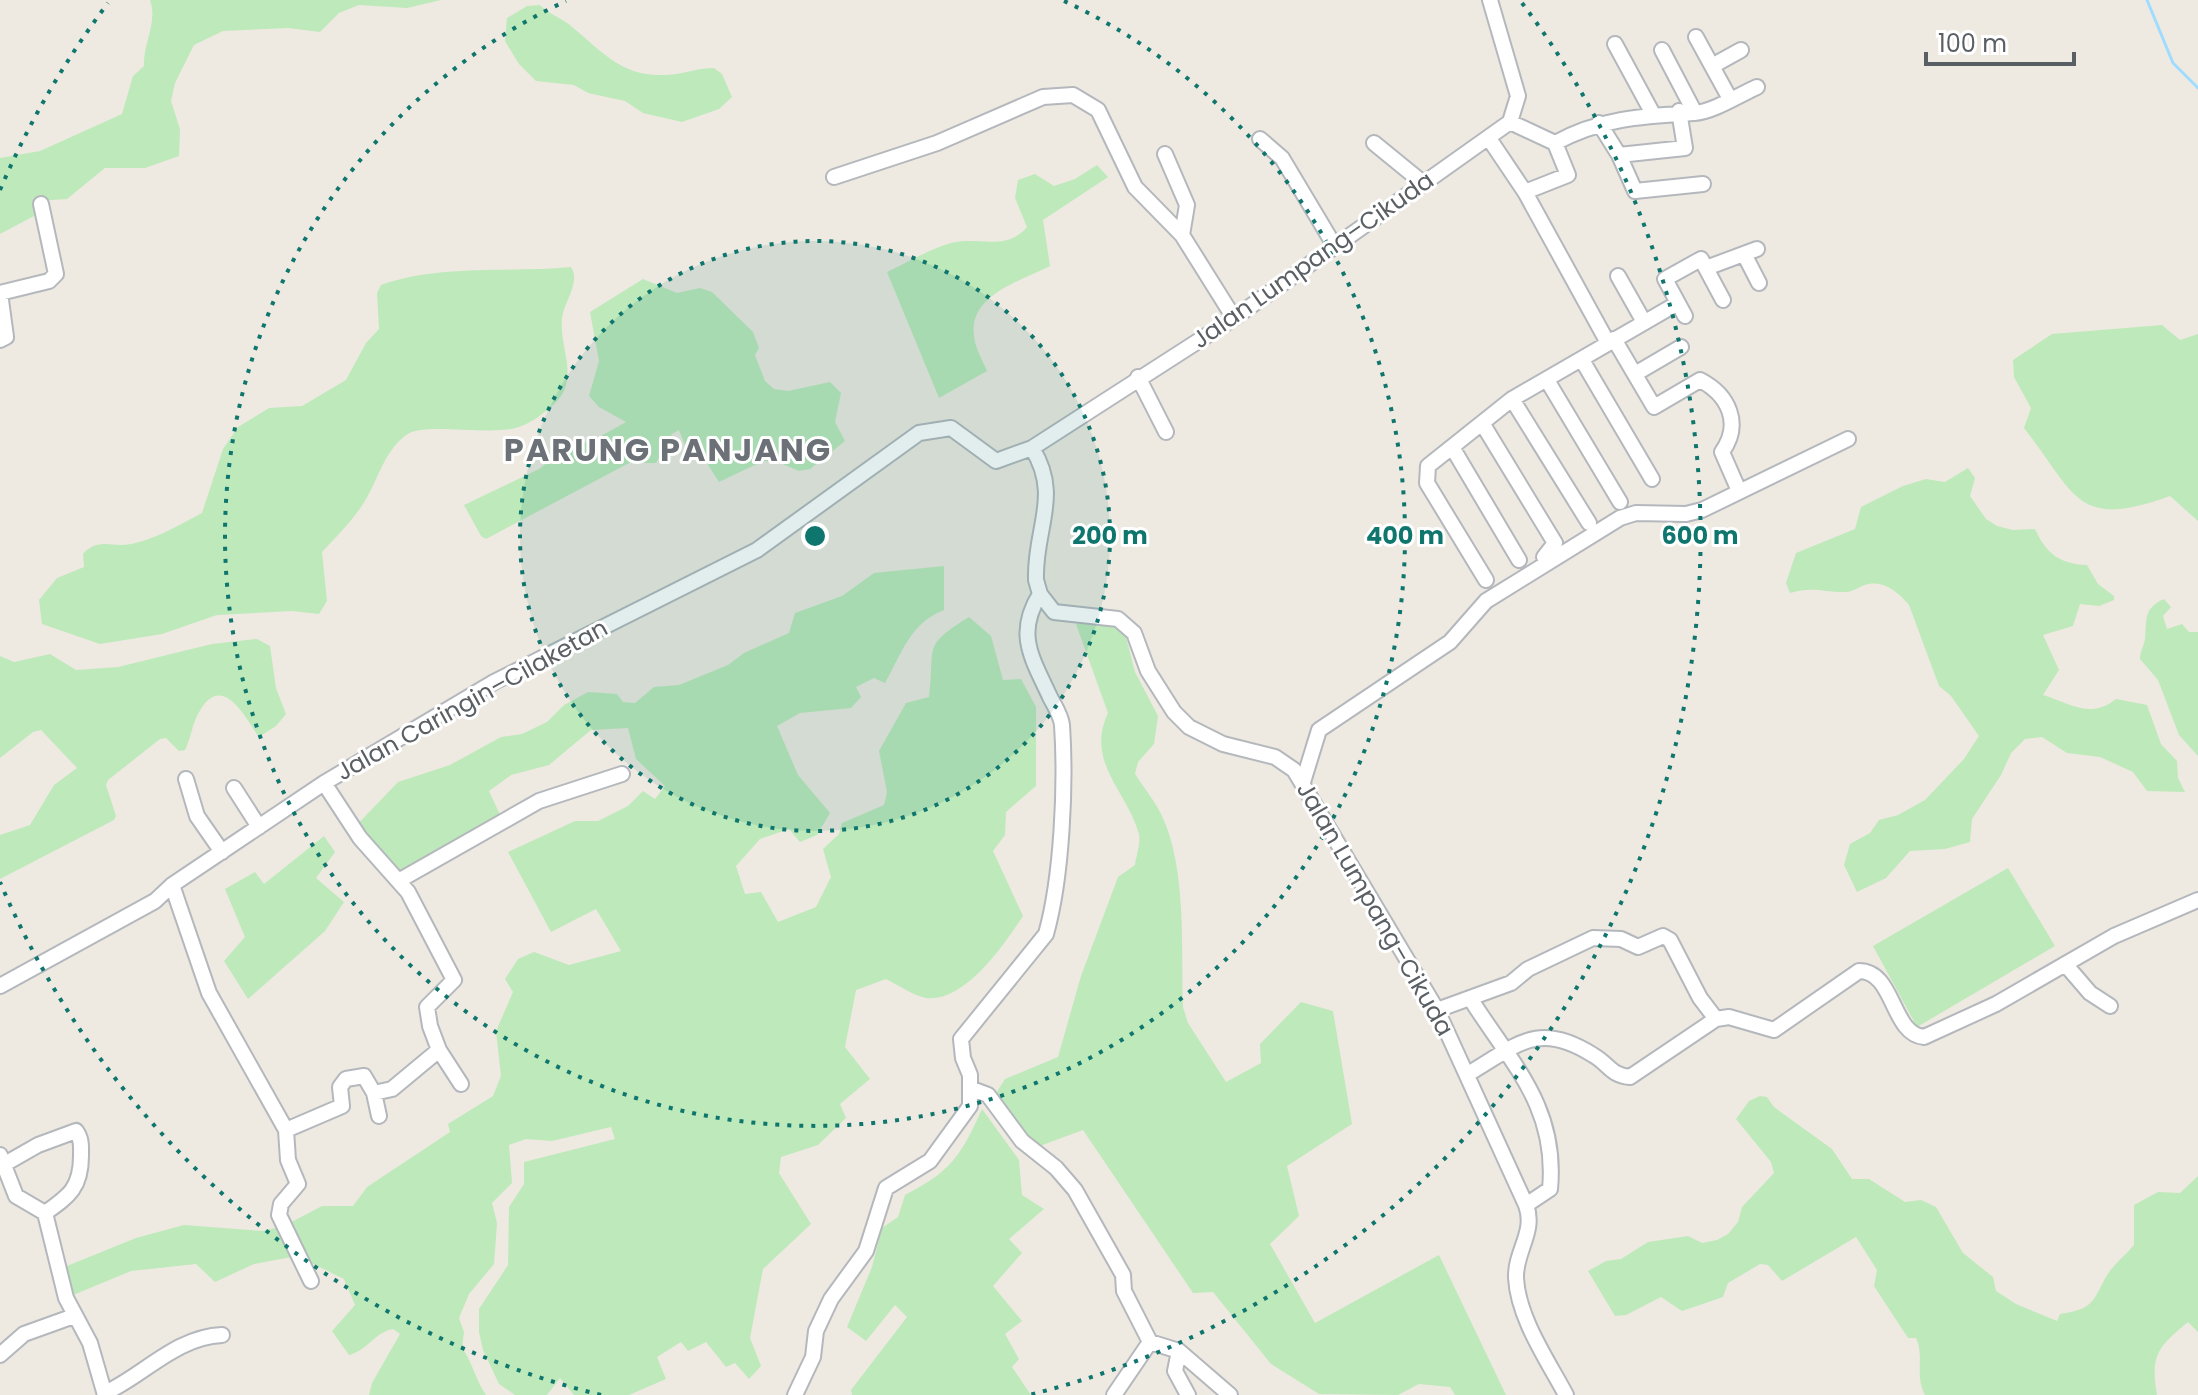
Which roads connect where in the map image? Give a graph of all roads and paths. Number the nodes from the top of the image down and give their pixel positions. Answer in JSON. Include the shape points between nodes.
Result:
{"nodes":[{"id":1,"x":1490,"y":0,"type":"edge"},
{"id":2,"x":1696,"y":37,"type":"dead end"},
{"id":3,"x":1615,"y":44,"type":"dead end"},
{"id":4,"x":1662,"y":50,"type":"dead end"},
{"id":5,"x":1741,"y":50,"type":"dead end"},
{"id":6,"x":1712,"y":66,"type":"junction"},
{"id":7,"x":1757,"y":87,"type":"dead end"},
{"id":8,"x":1730,"y":99,"type":"junction"},
{"id":9,"x":1679,"y":111,"type":"junction"},
{"id":10,"x":1695,"y":113,"type":"junction"},
{"id":11,"x":1653,"y":114,"type":"junction"},
{"id":12,"x":1510,"y":122,"type":"junction"},
{"id":13,"x":1599,"y":123,"type":"junction"},
{"id":14,"x":1260,"y":139,"type":"dead end"},
{"id":15,"x":1490,"y":140,"type":"junction"},
{"id":16,"x":1374,"y":143,"type":"dead end"},
{"id":17,"x":1555,"y":143,"type":"junction"},
{"id":18,"x":1165,"y":154,"type":"dead end"},
{"id":19,"x":1619,"y":155,"type":"junction"},
{"id":20,"x":834,"y":177,"type":"dead end"},
{"id":21,"x":1423,"y":183,"type":"junction"},
{"id":22,"x":1703,"y":184,"type":"dead end"},
{"id":23,"x":1525,"y":192,"type":"junction"},
{"id":24,"x":41,"y":204,"type":"dead end"},
{"id":25,"x":1182,"y":235,"type":"junction"},
{"id":26,"x":1334,"y":245,"type":"junction"},
{"id":27,"x":1706,"y":268,"type":"junction"},
{"id":28,"x":1618,"y":276,"type":"dead end"},
{"id":29,"x":1759,"y":283,"type":"dead end"},
{"id":30,"x":0,"y":293,"type":"edge"},
{"id":31,"x":1723,"y":300,"type":"dead end"},
{"id":32,"x":1234,"y":318,"type":"junction"},
{"id":33,"x":1644,"y":322,"type":"junction"},
{"id":34,"x":0,"y":340,"type":"edge"},
{"id":35,"x":1611,"y":341,"type":"junction"},
{"id":36,"x":1681,"y":347,"type":"dead end"},
{"id":37,"x":1582,"y":360,"type":"junction"},
{"id":38,"x":1635,"y":374,"type":"junction"},
{"id":39,"x":1138,"y":377,"type":"junction"},
{"id":40,"x":1547,"y":380,"type":"junction"},
{"id":41,"x":1512,"y":399,"type":"junction"},
{"id":42,"x":1482,"y":423,"type":"junction"},
{"id":43,"x":1166,"y":432,"type":"dead end"},
{"id":44,"x":1848,"y":439,"type":"dead end"},
{"id":45,"x":1452,"y":447,"type":"junction"},
{"id":46,"x":1032,"y":448,"type":"junction"},
{"id":47,"x":1652,"y":479,"type":"dead end"},
{"id":48,"x":1739,"y":491,"type":"junction"},
{"id":49,"x":1620,"y":502,"type":"dead end"},
{"id":50,"x":1589,"y":523,"type":"dead end"},
{"id":51,"x":1519,"y":560,"type":"dead end"},
{"id":52,"x":1486,"y":580,"type":"dead end"},
{"id":53,"x":1040,"y":594,"type":"junction"},
{"id":54,"x":1486,"y":601,"type":"junction"},
{"id":55,"x":622,"y":774,"type":"dead end"},
{"id":56,"x":186,"y":779,"type":"dead end"},
{"id":57,"x":1303,"y":782,"type":"junction"},
{"id":58,"x":324,"y":783,"type":"junction"},
{"id":59,"x":234,"y":788,"type":"dead end"},
{"id":60,"x":259,"y":827,"type":"junction"},
{"id":61,"x":222,"y":852,"type":"junction"},
{"id":62,"x":400,"y":880,"type":"junction"},
{"id":63,"x":172,"y":885,"type":"junction"},
{"id":64,"x":2198,"y":900,"type":"edge"},
{"id":65,"x":2065,"y":964,"type":"junction"},
{"id":66,"x":0,"y":986,"type":"edge"},
{"id":67,"x":1470,"y":998,"type":"junction"},
{"id":68,"x":2110,"y":1006,"type":"dead end"},
{"id":69,"x":1437,"y":1010,"type":"junction"},
{"id":70,"x":1716,"y":1019,"type":"junction"},
{"id":71,"x":439,"y":1050,"type":"junction"},
{"id":72,"x":1507,"y":1051,"type":"junction"},
{"id":73,"x":1468,"y":1074,"type":"junction"},
{"id":74,"x":461,"y":1084,"type":"dead end"},
{"id":75,"x":972,"y":1089,"type":"junction"},
{"id":76,"x":374,"y":1093,"type":"junction"},
{"id":77,"x":379,"y":1116,"type":"dead end"},
{"id":78,"x":286,"y":1130,"type":"junction"},
{"id":79,"x":1,"y":1160,"type":"edge"},
{"id":80,"x":1526,"y":1205,"type":"junction"},
{"id":81,"x":45,"y":1213,"type":"junction"},
{"id":82,"x":311,"y":1281,"type":"dead end"},
{"id":83,"x":74,"y":1316,"type":"junction"},
{"id":84,"x":222,"y":1335,"type":"dead end"},
{"id":85,"x":1150,"y":1342,"type":"junction"},
{"id":86,"x":1179,"y":1351,"type":"junction"},
{"id":87,"x":0,"y":1355,"type":"edge"},
{"id":88,"x":105,"y":1394,"type":"edge"},
{"id":89,"x":795,"y":1395,"type":"edge"},
{"id":90,"x":1114,"y":1395,"type":"edge"},
{"id":91,"x":1188,"y":1395,"type":"edge"},
{"id":92,"x":1230,"y":1395,"type":"edge"},
{"id":93,"x":1566,"y":1395,"type":"edge"}],
"edges":[{"from":1,"to":12,"type":"street","via":[[1518,96]]},
{"from":2,"to":6,"type":"street"},
{"from":3,"to":11,"type":"street"},
{"from":4,"to":10,"type":"street"},
{"from":5,"to":6,"type":"street"},
{"from":6,"to":8,"type":"street"},
{"from":7,"to":8,"type":"street"},
{"from":8,"to":10,"type":"street"},
{"from":9,"to":10,"type":"street"},
{"from":9,"to":11,"type":"street"},
{"from":9,"to":19,"type":"street","via":[[1685,148]]},
{"from":11,"to":13,"type":"street"},
{"from":12,"to":15,"type":"street","name":"Jalan Lumpang–Cikuda"},
{"from":12,"to":17,"type":"street"},
{"from":13,"to":17,"type":"street"},
{"from":13,"to":19,"type":"street"},
{"from":14,"to":26,"type":"street","via":[[1282,158]]},
{"from":15,"to":21,"type":"street","name":"Jalan Lumpang–Cikuda"},
{"from":15,"to":23,"type":"street"},
{"from":16,"to":21,"type":"street"},
{"from":17,"to":23,"type":"street","via":[[1568,175]]},
{"from":18,"to":25,"type":"street","via":[[1187,205]]},
{"from":19,"to":22,"type":"street","via":[[1635,191]]},
{"from":20,"to":25,"type":"street","via":[[937,143],[1043,97],[1073,95],[1098,110],[1135,187]]},
{"from":21,"to":26,"type":"street","name":"Jalan Lumpang–Cikuda"},
{"from":23,"to":35,"type":"street"},
{"from":24,"to":30,"type":"street","via":[[56,274],[49,281]]},
{"from":25,"to":32,"type":"street"},
{"from":26,"to":32,"type":"street","name":"Jalan Lumpang–Cikuda"},
{"from":27,"to":29,"type":"street","via":[[1750,251]]},
{"from":27,"to":31,"type":"street"},
{"from":27,"to":33,"type":"street","via":[[1701,259],[1665,279],[1681,310]]},
{"from":28,"to":33,"type":"street"},
{"from":30,"to":34,"type":"street","via":[[6,337]]},
{"from":32,"to":39,"type":"street","name":"Jalan Lumpang–Cikuda"},
{"from":33,"to":35,"type":"street"},
{"from":35,"to":37,"type":"street"},
{"from":35,"to":38,"type":"street"},
{"from":36,"to":38,"type":"street"},
{"from":37,"to":40,"type":"street"},
{"from":37,"to":47,"type":"street"},
{"from":38,"to":48,"type":"street","via":[[1654,407],[1700,380],[1717,389],[1733,430],[1722,452]]},
{"from":39,"to":43,"type":"street"},
{"from":39,"to":46,"type":"street","name":"Jalan Lumpang–Cikuda"},
{"from":40,"to":41,"type":"street"},
{"from":40,"to":49,"type":"street"},
{"from":41,"to":42,"type":"street"},
{"from":41,"to":50,"type":"street"},
{"from":42,"to":45,"type":"street"},
{"from":42,"to":54,"type":"street","via":[[1555,543],[1547,555],[1491,590]]},
{"from":44,"to":48,"type":"street"},
{"from":45,"to":51,"type":"street"},
{"from":45,"to":52,"type":"street","via":[[1428,466],[1427,483]]},
{"from":46,"to":53,"type":"street","via":[[1046,475],[1036,568]]},
{"from":46,"to":58,"type":"street","name":"Jalan Caringin–Cilaketan","via":[[996,461],[951,428],[919,433],[757,550],[555,649]]},
{"from":48,"to":54,"type":"street","via":[[1686,514],[1636,513],[1620,518]]},
{"from":53,"to":57,"type":"street","name":"Jalan Lumpang–Cikuda","via":[[1054,612],[1118,619],[1134,633],[1148,671],[1189,727],[1223,744],[1275,757]]},
{"from":53,"to":75,"type":"street","via":[[1029,610],[1026,639],[1062,721],[1052,913],[1046,934],[961,1039]]},
{"from":54,"to":57,"type":"street","via":[[1450,642],[1319,730]]},
{"from":55,"to":62,"type":"street","via":[[539,801]]},
{"from":56,"to":61,"type":"street","via":[[197,816]]},
{"from":57,"to":69,"type":"street","name":"Jalan Lumpang–Cikuda","via":[[1337,848]]},
{"from":58,"to":60,"type":"street","name":"Jalan Caringin–Cilaketan"},
{"from":58,"to":62,"type":"street","via":[[360,838]]},
{"from":59,"to":60,"type":"street"},
{"from":60,"to":61,"type":"street","name":"Jalan Caringin–Cilaketan"},
{"from":61,"to":63,"type":"street","name":"Jalan Caringin–Cilaketan"},
{"from":62,"to":71,"type":"street","via":[[454,980],[427,1007]]},
{"from":63,"to":66,"type":"street","name":"Jalan Caringin–Cilaketan","via":[[155,901]]},
{"from":63,"to":78,"type":"street","via":[[209,993]]},
{"from":64,"to":65,"type":"street"},
{"from":65,"to":68,"type":"street","via":[[2090,993]]},
{"from":65,"to":70,"type":"street","via":[[1924,1037],[1912,1034],[1881,983],[1866,971],[1854,973],[1774,1030],[1729,1017]]},
{"from":67,"to":69,"type":"street"},
{"from":67,"to":70,"type":"street","via":[[1511,983],[1528,969],[1593,938],[1621,939],[1638,947],[1663,936]]},
{"from":67,"to":72,"type":"street"},
{"from":69,"to":73,"type":"street","name":"Jalan Lumpang–Cikuda"},
{"from":70,"to":72,"type":"street","via":[[1630,1077],[1617,1076],[1592,1054],[1548,1036]]},
{"from":71,"to":74,"type":"street"},
{"from":71,"to":76,"type":"street","via":[[392,1089]]},
{"from":72,"to":73,"type":"street"},
{"from":72,"to":80,"type":"street","via":[[1530,1085],[1546,1123],[1550,1189]]},
{"from":73,"to":80,"type":"street","name":"Jalan Lumpang–Cikuda"},
{"from":75,"to":85,"type":"street","via":[[988,1095],[1022,1141],[1075,1190],[1123,1275],[1124,1291]]},
{"from":75,"to":89,"type":"street","via":[[965,1117],[937,1155],[886,1188],[866,1251],[831,1299]]},
{"from":76,"to":77,"type":"street"},
{"from":76,"to":78,"type":"street","via":[[364,1076],[346,1079],[340,1087],[342,1106]]},
{"from":78,"to":82,"type":"street","via":[[288,1160],[298,1184],[281,1204],[279,1215]]},
{"from":79,"to":81,"type":"street","via":[[16,1196]]},
{"from":79,"to":81,"type":"street","via":[[76,1131],[81,1138],[81,1179],[75,1191]]},
{"from":80,"to":93,"type":"street","name":"Jalan Lumpang–Cikuda","via":[[1531,1219],[1516,1278]]},
{"from":81,"to":83,"type":"street","via":[[56,1268]]},
{"from":83,"to":87,"type":"street","via":[[24,1334]]},
{"from":83,"to":88,"type":"street","via":[[90,1343]]},
{"from":84,"to":88,"type":"street","via":[[155,1360]]},
{"from":85,"to":86,"type":"street"},
{"from":85,"to":90,"type":"street"},
{"from":86,"to":91,"type":"street","via":[[1175,1371]]},
{"from":86,"to":92,"type":"street"}]}
